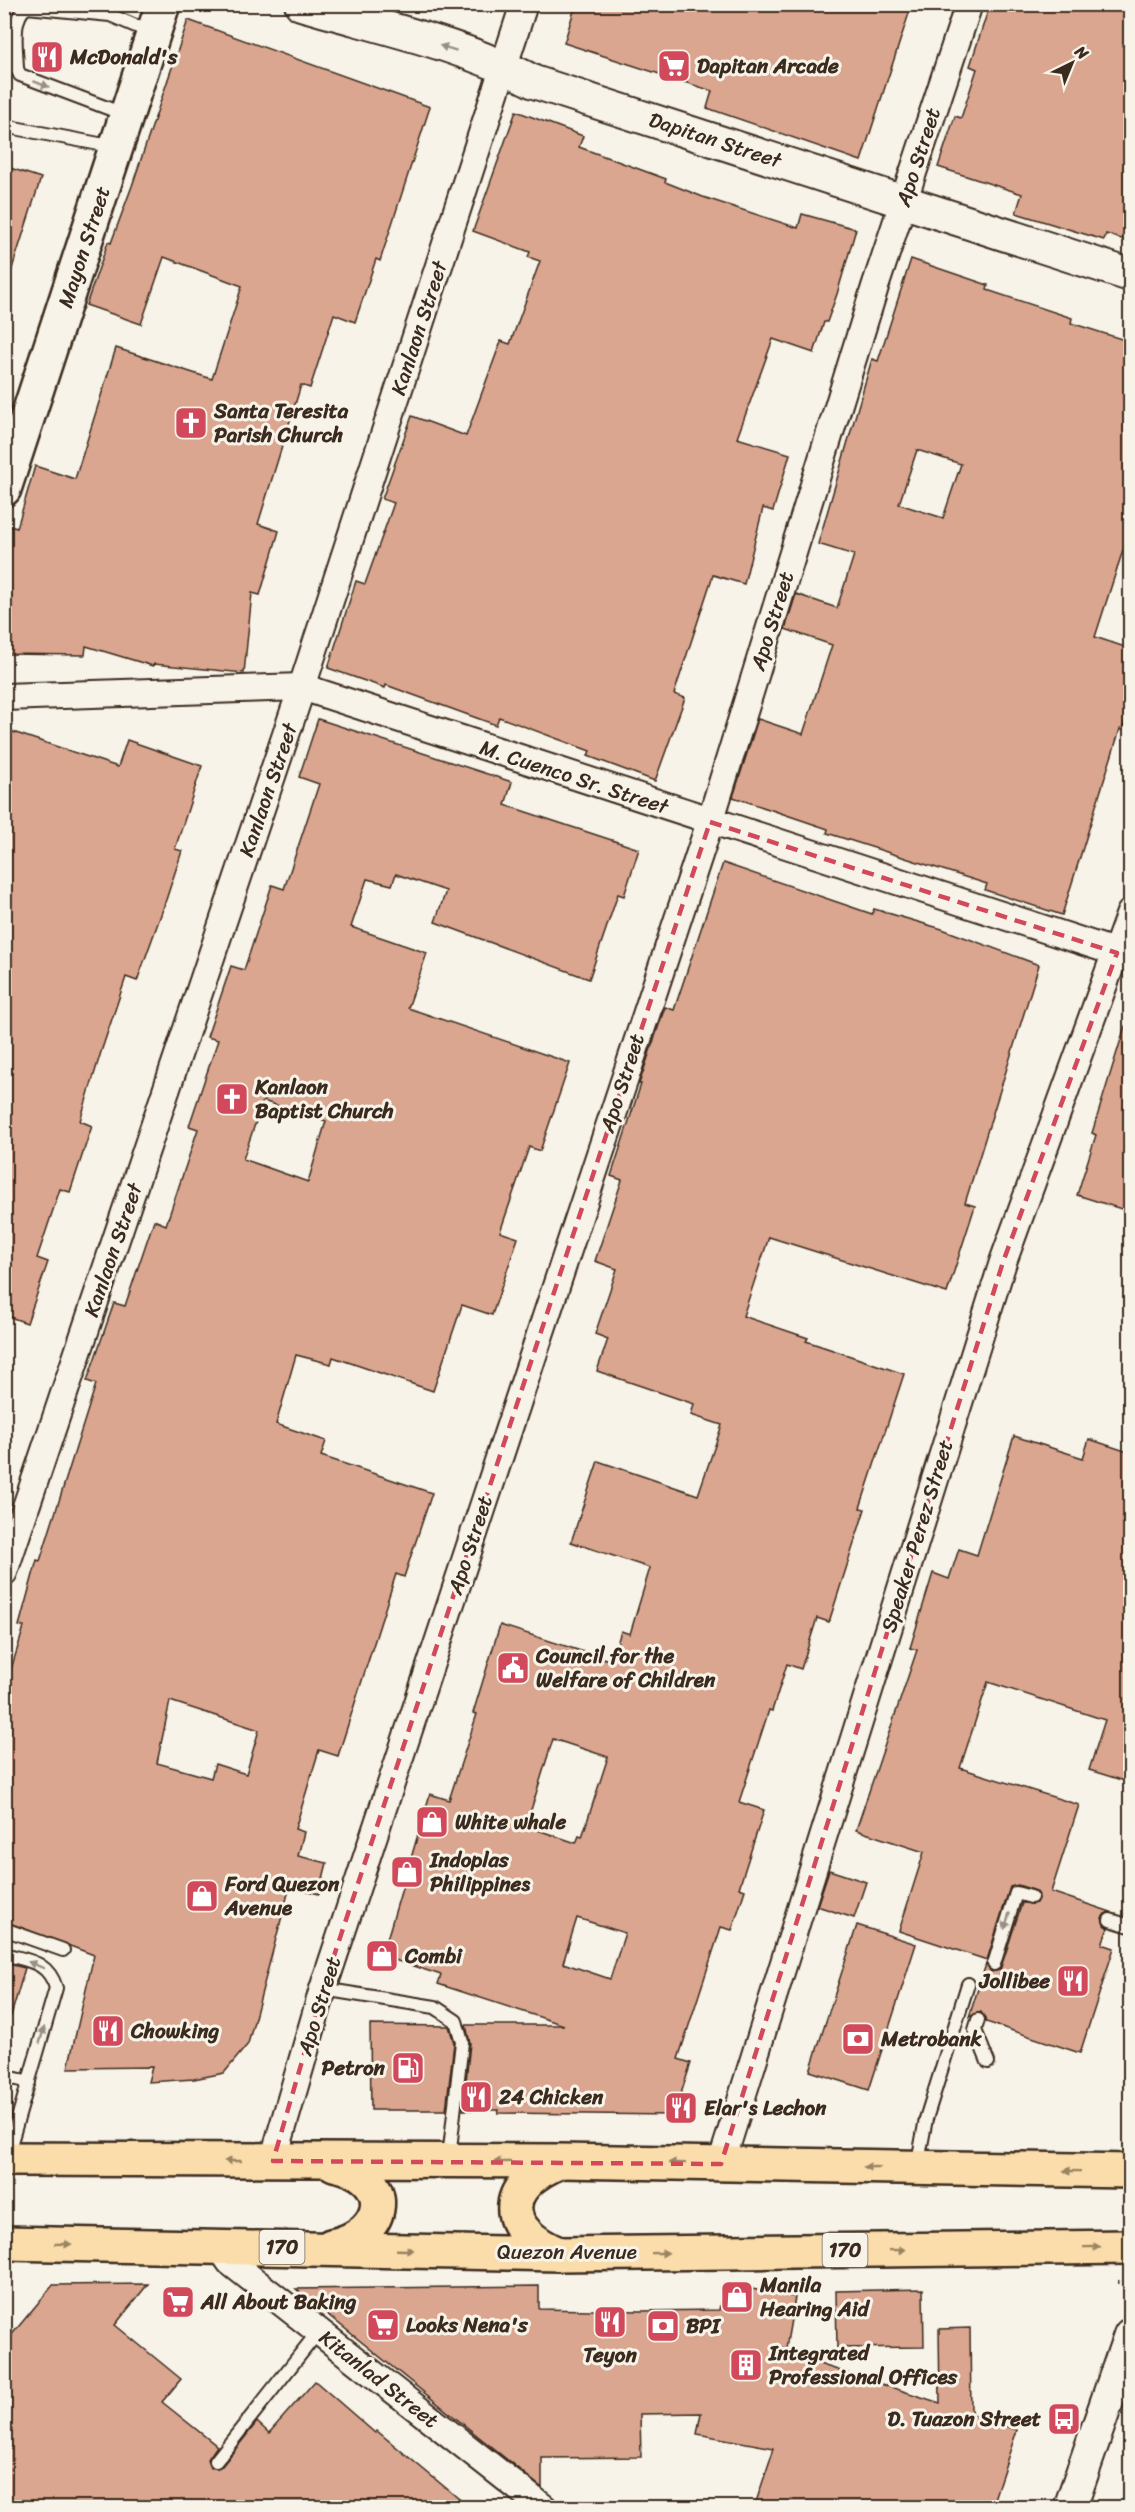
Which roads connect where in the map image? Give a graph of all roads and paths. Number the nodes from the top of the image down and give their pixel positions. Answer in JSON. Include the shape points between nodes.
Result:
{"nodes":[{"id":1,"x":301,"y":4,"type":"edge"},
{"id":2,"x":524,"y":4,"type":"edge"},
{"id":3,"x":969,"y":4,"type":"edge"},
{"id":4,"x":158,"y":19,"type":"edge"},
{"id":5,"x":503,"y":66,"type":"junction"},
{"id":6,"x":127,"y":115,"type":"junction"},
{"id":7,"x":4,"y":126,"type":"edge"},
{"id":8,"x":116,"y":147,"type":"junction"},
{"id":9,"x":903,"y":200,"type":"junction"},
{"id":10,"x":1131,"y":275,"type":"edge"},
{"id":11,"x":4,"y":489,"type":"edge"},
{"id":12,"x":302,"y":687,"type":"junction"},
{"id":13,"x":4,"y":697,"type":"edge"},
{"id":14,"x":710,"y":822,"type":"junction"},
{"id":15,"x":1131,"y":914,"type":"edge"},
{"id":16,"x":1124,"y":955,"type":"edge"},
{"id":17,"x":4,"y":1572,"type":"edge"},
{"id":18,"x":1031,"y":1898,"type":"dead end"},
{"id":19,"x":1110,"y":1920,"type":"dead end"},
{"id":20,"x":1131,"y":1926,"type":"edge"},
{"id":21,"x":4,"y":1929,"type":"edge"},
{"id":22,"x":63,"y":1950,"type":"dead end"},
{"id":23,"x":4,"y":1954,"type":"edge"},
{"id":24,"x":994,"y":1964,"type":"dead end"},
{"id":25,"x":968,"y":1984,"type":"dead end"},
{"id":26,"x":323,"y":1989,"type":"junction"},
{"id":27,"x":978,"y":2019,"type":"dead end"},
{"id":28,"x":988,"y":2062,"type":"dead end"},
{"id":29,"x":4,"y":2076,"type":"edge"},
{"id":30,"x":28,"y":2082,"type":"junction"},
{"id":31,"x":5,"y":2159,"type":"edge"},
{"id":32,"x":273,"y":2161,"type":"junction"},
{"id":33,"x":319,"y":2161,"type":"junction"},
{"id":34,"x":560,"y":2161,"type":"junction"},
{"id":35,"x":449,"y":2162,"type":"junction"},
{"id":36,"x":721,"y":2164,"type":"junction"},
{"id":37,"x":916,"y":2168,"type":"junction"},
{"id":38,"x":1131,"y":2171,"type":"edge"},
{"id":39,"x":4,"y":2243,"type":"edge"},
{"id":40,"x":219,"y":2246,"type":"junction"},
{"id":41,"x":323,"y":2247,"type":"junction"},
{"id":42,"x":1131,"y":2247,"type":"edge"},
{"id":43,"x":559,"y":2254,"type":"junction"},
{"id":44,"x":318,"y":2332,"type":"junction"},
{"id":45,"x":1131,"y":2336,"type":"edge"},
{"id":46,"x":216,"y":2461,"type":"dead end"},
{"id":47,"x":544,"y":2508,"type":"edge"},
{"id":48,"x":1070,"y":2508,"type":"edge"}],
"edges":[{"from":5,"to":1,"type":"street","name":"Dapitan Street","one_way":true},
{"from":2,"to":5,"type":"street","name":"Kanlaon Street"},
{"from":3,"to":9,"type":"street","name":"Apo Street"},
{"from":4,"to":6,"type":"main road","name":"Mayon Street"},
{"from":4,"to":6,"type":"lane","one_way":true,"via":[[27,7],[17,18],[20,75]]},
{"from":5,"to":9,"type":"street","name":"Dapitan Street","via":[[534,82]]},
{"from":5,"to":12,"type":"street","name":"Kanlaon Street"},
{"from":6,"to":8,"type":"main road","name":"Mayon Street"},
{"from":7,"to":8,"type":"lane"},
{"from":8,"to":11,"type":"main road","name":"Mayon Street"},
{"from":9,"to":10,"type":"street","name":"Dapitan Street"},
{"from":9,"to":14,"type":"street","name":"Apo Street"},
{"from":12,"to":13,"type":"street","name":"M. Cuenco Sr. Street"},
{"from":12,"to":14,"type":"street","name":"M. Cuenco Sr. Street"},
{"from":12,"to":17,"type":"street","name":"Kanlaon Street"},
{"from":14,"to":16,"type":"street","name":"M. Cuenco Sr. Street"},
{"from":14,"to":26,"type":"street","name":"Apo Street"},
{"from":15,"to":16,"type":"street","name":"Speaker Perez Street"},
{"from":16,"to":36,"type":"street","name":"Speaker Perez Street","via":[[1003,1262]]},
{"from":18,"to":24,"type":"lane","one_way":true,"via":[[1016,1893]]},
{"from":19,"to":20,"type":"lane"},
{"from":21,"to":22,"type":"lane"},
{"from":30,"to":23,"type":"lane","one_way":true,"via":[[56,1988],[52,1974],[41,1965]]},
{"from":25,"to":37,"type":"lane","via":[[926,2120]]},
{"from":26,"to":32,"type":"street","name":"Apo Street"},
{"from":26,"to":35,"type":"lane","via":[[435,2007],[456,2021],[462,2042]]},
{"from":27,"to":28,"type":"lane","via":[[975,2030]]},
{"from":29,"to":30,"type":"lane"},
{"from":30,"to":31,"type":"lane"},
{"from":32,"to":31,"type":"main road","one_way":true},
{"from":32,"to":33,"type":"main road"},
{"from":33,"to":35,"type":"main road"},
{"from":33,"to":41,"type":"main road","via":[[363,2174],[374,2186],[378,2201],[374,2219],[362,2233],[343,2244]]},
{"from":34,"to":35,"type":"main road","one_way":true},
{"from":36,"to":34,"type":"main road","one_way":true},
{"from":34,"to":43,"type":"main road","via":[[526,2180],[519,2190],[515,2210],[530,2239]]},
{"from":37,"to":36,"type":"main road","one_way":true},
{"from":38,"to":37,"type":"main road","one_way":true},
{"from":39,"to":40,"type":"main road","name":"Quezon Avenue","number":"170","one_way":true},
{"from":40,"to":41,"type":"main road","name":"Quezon Avenue","number":"170"},
{"from":40,"to":44,"type":"street","name":"Kitanlad Street","via":[[230,2262]]},
{"from":41,"to":43,"type":"main road","name":"Quezon Avenue","number":"170","one_way":true},
{"from":43,"to":42,"type":"main road","name":"Quezon Avenue","number":"170","one_way":true},
{"from":44,"to":46,"type":"lane"},
{"from":44,"to":47,"type":"street","name":"Kitanlad Street"},
{"from":45,"to":48,"type":"street"}]}
